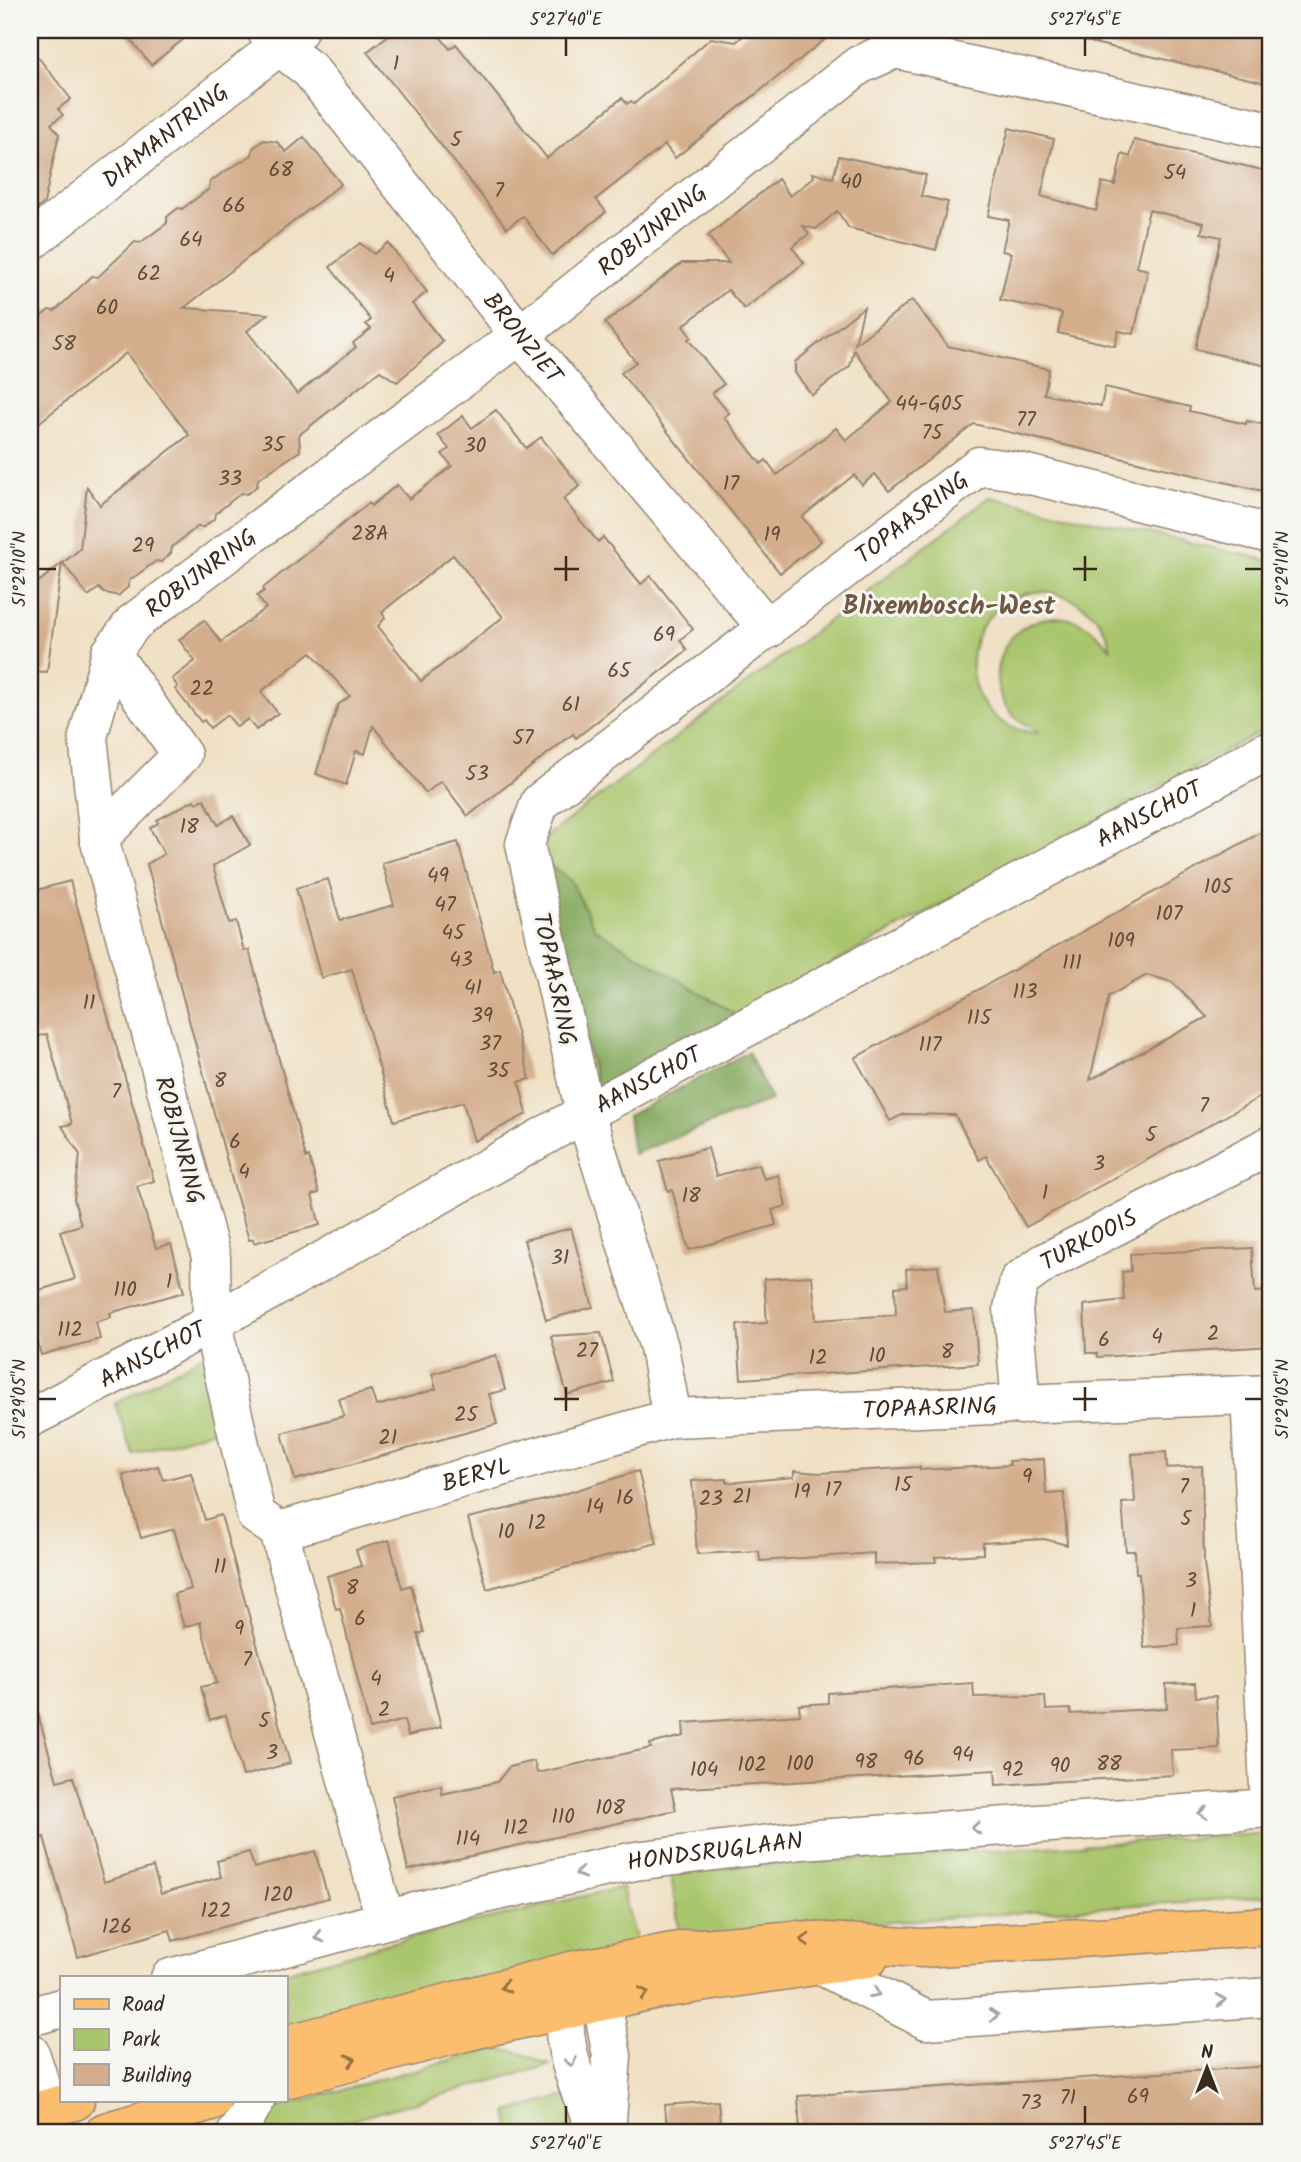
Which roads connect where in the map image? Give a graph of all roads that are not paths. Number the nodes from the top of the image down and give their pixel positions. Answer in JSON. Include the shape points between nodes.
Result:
{"nodes":[{"id":1,"x":282,"y":35,"type":"edge"},
{"id":2,"x":1271,"y":131,"type":"edge"},
{"id":3,"x":30,"y":242,"type":"edge"},
{"id":4,"x":520,"y":335,"type":"junction"},
{"id":5,"x":1271,"y":534,"type":"edge"},
{"id":6,"x":768,"y":629,"type":"junction"},
{"id":7,"x":111,"y":653,"type":"junction"},
{"id":8,"x":1271,"y":749,"type":"edge"},
{"id":9,"x":99,"y":838,"type":"junction"},
{"id":10,"x":585,"y":1113,"type":"junction"},
{"id":11,"x":1271,"y":1145,"type":"edge"},
{"id":12,"x":212,"y":1323,"type":"junction"},
{"id":13,"x":1261,"y":1394,"type":"edge"},
{"id":14,"x":1021,"y":1405,"type":"junction"},
{"id":15,"x":30,"y":1418,"type":"edge"},
{"id":16,"x":672,"y":1418,"type":"junction"},
{"id":17,"x":279,"y":1531,"type":"junction"},
{"id":18,"x":1271,"y":1808,"type":"edge"},
{"id":19,"x":385,"y":1919,"type":"junction"},
{"id":20,"x":1271,"y":1926,"type":"edge"},
{"id":21,"x":922,"y":1948,"type":"junction"},
{"id":22,"x":824,"y":1967,"type":"junction"},
{"id":23,"x":571,"y":1971,"type":"junction"},
{"id":24,"x":177,"y":1976,"type":"edge"},
{"id":25,"x":1271,"y":1997,"type":"edge"},
{"id":26,"x":602,"y":2002,"type":"junction"},
{"id":27,"x":60,"y":2008,"type":"edge"},
{"id":28,"x":562,"y":2010,"type":"junction"},
{"id":29,"x":30,"y":2017,"type":"edge"},
{"id":30,"x":287,"y":2044,"type":"edge"},
{"id":31,"x":30,"y":2053,"type":"edge"},
{"id":32,"x":287,"y":2079,"type":"edge"},
{"id":33,"x":208,"y":2102,"type":"edge"},
{"id":34,"x":254,"y":2102,"type":"edge"},
{"id":35,"x":49,"y":2114,"type":"edge"},
{"id":36,"x":105,"y":2132,"type":"edge"},
{"id":37,"x":237,"y":2132,"type":"edge"},
{"id":38,"x":597,"y":2132,"type":"edge"},
{"id":39,"x":606,"y":2132,"type":"edge"}],
"edges":[{"from":1,"to":3,"type":"street","name":"DIAMANTRING"},
{"from":1,"to":4,"type":"street","name":"BRONZIET"},
{"from":2,"to":4,"type":"street","name":"ROBIJNRING","via":[[895,49],[859,65]]},
{"from":4,"to":6,"type":"street","name":"BRONZIET"},
{"from":4,"to":7,"type":"street","name":"ROBIJNRING","via":[[133,623]]},
{"from":5,"to":6,"type":"street","name":"TOPAASRING","via":[[979,466]]},
{"from":6,"to":10,"type":"street","name":"TOPAASRING","via":[[540,802],[525,844]]},
{"from":7,"to":9,"type":"street","name":"ROBIJNRING","via":[[88,737]]},
{"from":7,"to":9,"type":"street","via":[[182,755]]},
{"from":8,"to":10,"type":"street","name":"AANSCHOT"},
{"from":9,"to":12,"type":"street","name":"ROBIJNRING","via":[[211,1257]]},
{"from":10,"to":12,"type":"street","name":"AANSCHOT"},
{"from":10,"to":16,"type":"street","name":"TOPAASRING","via":[[659,1346]]},
{"from":11,"to":14,"type":"street","name":"TURKOOIS","via":[[1044,1263],[1019,1281],[1013,1310]]},
{"from":12,"to":15,"type":"street","name":"AANSCHOT"},
{"from":12,"to":17,"type":"street","via":[[256,1515]]},
{"from":13,"to":14,"type":"street","name":"TOPAASRING"},
{"from":13,"to":18,"type":"street","name":"TOPAASRING"},
{"from":14,"to":16,"type":"street","name":"TOPAASRING"},
{"from":16,"to":17,"type":"street","name":"BERYL"},
{"from":17,"to":19,"type":"street"},
{"from":18,"to":19,"type":"street","name":"HONDSRUGLAAN","one_way":true,"via":[[802,1840],[673,1856]]},
{"from":19,"to":24,"type":"street","name":"HONDSRUGLAAN","one_way":true},
{"from":20,"to":21,"type":"main road"},
{"from":21,"to":22,"type":"main road"},
{"from":21,"to":23,"type":"main road","one_way":true,"via":[[795,1940],[688,1949]]},
{"from":22,"to":25,"type":"street","one_way":true,"via":[[926,2020]]},
{"from":26,"to":22,"type":"main road","one_way":true,"via":[[653,1990]]},
{"from":23,"to":26,"type":"street"},
{"from":23,"to":28,"type":"street"},
{"from":23,"to":30,"type":"main road","one_way":true},
{"from":26,"to":28,"type":"main road"},
{"from":26,"to":39,"type":"street","via":[[612,2056]]},
{"from":27,"to":29,"type":"street"},
{"from":32,"to":28,"type":"main road","one_way":true},
{"from":28,"to":38,"type":"street","one_way":true,"via":[[571,2068]]},
{"from":31,"to":35,"type":"street"},
{"from":33,"to":36,"type":"main road"},
{"from":34,"to":37,"type":"street"}]}
